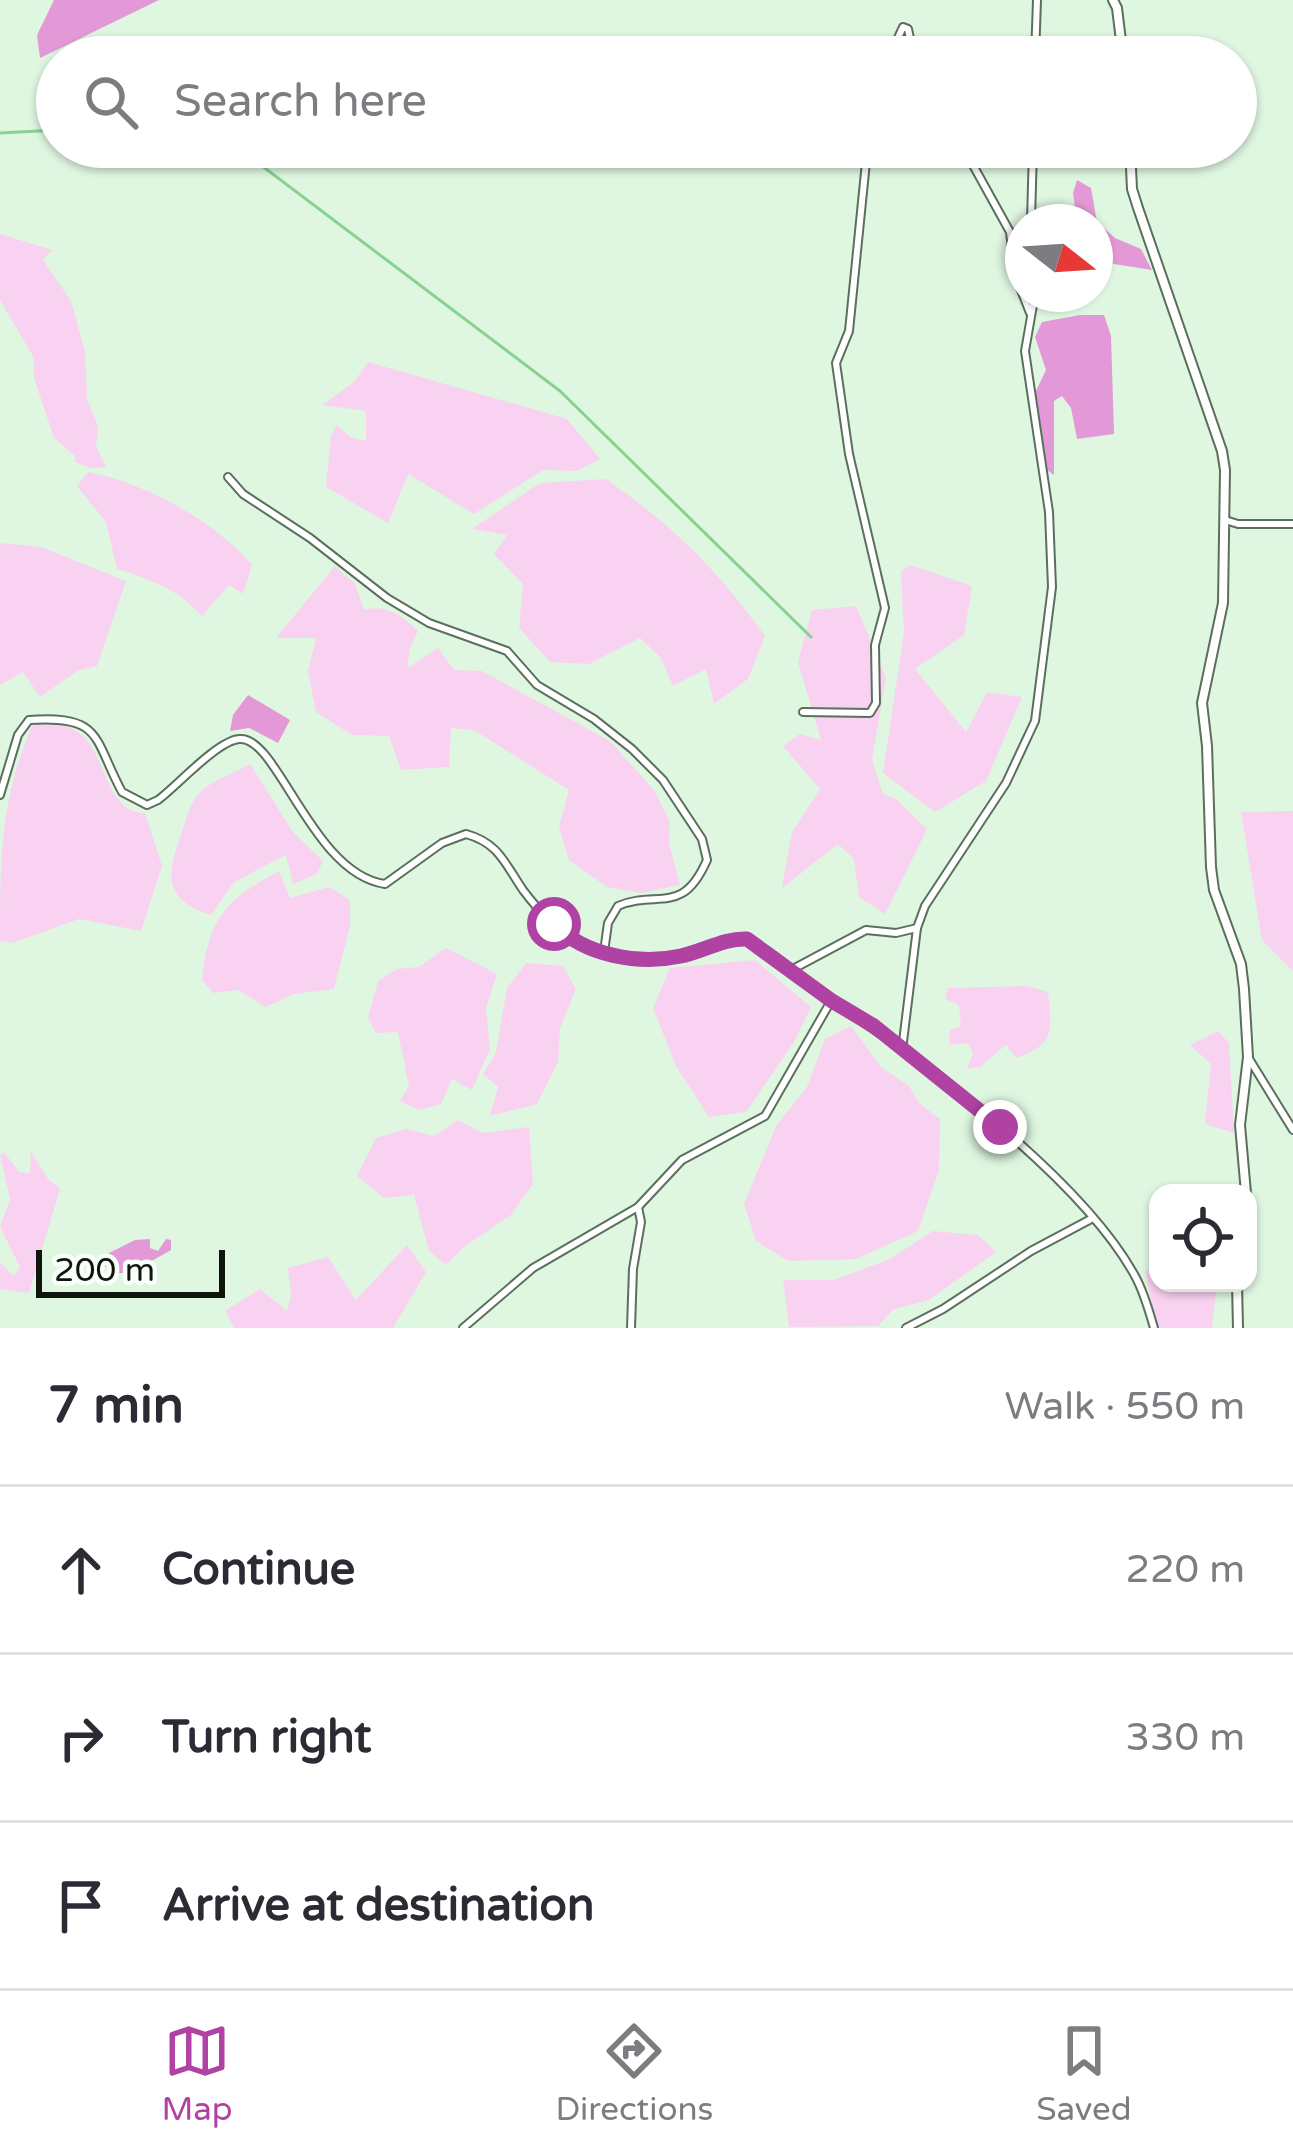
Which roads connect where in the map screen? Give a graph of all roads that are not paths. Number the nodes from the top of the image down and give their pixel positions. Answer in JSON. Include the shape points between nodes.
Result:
{"nodes":[{"id":1,"x":1037,"y":0,"type":"edge"},
{"id":2,"x":1113,"y":0,"type":"edge"},
{"id":3,"x":1036,"y":36,"type":"edge"},
{"id":4,"x":1121,"y":36,"type":"edge"},
{"id":5,"x":865,"y":168,"type":"edge"},
{"id":6,"x":975,"y":168,"type":"edge"},
{"id":7,"x":1032,"y":168,"type":"edge"},
{"id":8,"x":1131,"y":168,"type":"edge"},
{"id":9,"x":1031,"y":204,"type":"edge"},
{"id":10,"x":1032,"y":312,"type":"edge"},
{"id":11,"x":1031,"y":316,"type":"junction"},
{"id":12,"x":228,"y":477,"type":"dead end"},
{"id":13,"x":1224,"y":519,"type":"junction"},
{"id":14,"x":1293,"y":524,"type":"edge"},
{"id":15,"x":803,"y":712,"type":"dead end"},
{"id":16,"x":0,"y":795,"type":"edge"},
{"id":17,"x":917,"y":928,"type":"junction"},
{"id":18,"x":604,"y":952,"type":"junction"},
{"id":19,"x":792,"y":970,"type":"junction"},
{"id":20,"x":832,"y":1001,"type":"junction"},
{"id":21,"x":902,"y":1049,"type":"junction"},
{"id":22,"x":1248,"y":1057,"type":"junction"},
{"id":23,"x":1293,"y":1130,"type":"edge"},
{"id":24,"x":1245,"y":1184,"type":"edge"},
{"id":25,"x":638,"y":1207,"type":"junction"},
{"id":26,"x":1091,"y":1219,"type":"junction"},
{"id":27,"x":1237,"y":1292,"type":"edge"},
{"id":28,"x":463,"y":1328,"type":"edge"},
{"id":29,"x":631,"y":1328,"type":"edge"},
{"id":30,"x":906,"y":1328,"type":"edge"},
{"id":31,"x":1154,"y":1328,"type":"edge"},
{"id":32,"x":1238,"y":1328,"type":"edge"}],
"edges":[{"from":1,"to":3,"type":"street"},
{"from":2,"to":4,"type":"street"},
{"from":5,"to":15,"type":"street","via":[[849,331],[836,363],[885,608],[875,646],[876,703],[870,713]]},
{"from":6,"to":11,"type":"street","via":[[1010,232]]},
{"from":7,"to":9,"type":"street"},
{"from":8,"to":13,"type":"street","via":[[1222,452]]},
{"from":10,"to":11,"type":"street"},
{"from":11,"to":17,"type":"street","via":[[1025,351],[1052,587],[1035,722]]},
{"from":12,"to":18,"type":"street","via":[[387,598],[507,651],[537,685],[594,719],[664,779],[707,860],[686,891],[617,906]]},
{"from":13,"to":14,"type":"street"},
{"from":13,"to":22,"type":"street","via":[[1223,603],[1202,704],[1211,867],[1241,964]]},
{"from":16,"to":18,"type":"street","via":[[28,719],[90,730],[122,791],[147,805],[215,752],[248,740],[265,750],[329,852],[355,875],[385,884],[442,843],[482,838],[560,931]]},
{"from":17,"to":19,"type":"street","via":[[866,930]]},
{"from":17,"to":21,"type":"street"},
{"from":18,"to":19,"type":"street","via":[[655,960],[747,939]]},
{"from":19,"to":20,"type":"street"},
{"from":20,"to":21,"type":"street"},
{"from":20,"to":25,"type":"street","via":[[765,1116],[682,1160]]},
{"from":21,"to":26,"type":"street","via":[[1000,1127]]},
{"from":22,"to":23,"type":"street"},
{"from":22,"to":24,"type":"street","via":[[1240,1125]]},
{"from":25,"to":28,"type":"street","via":[[533,1268]]},
{"from":25,"to":29,"type":"street"},
{"from":26,"to":30,"type":"street"},
{"from":26,"to":31,"type":"street","via":[[1135,1275]]},
{"from":27,"to":32,"type":"street"}]}
